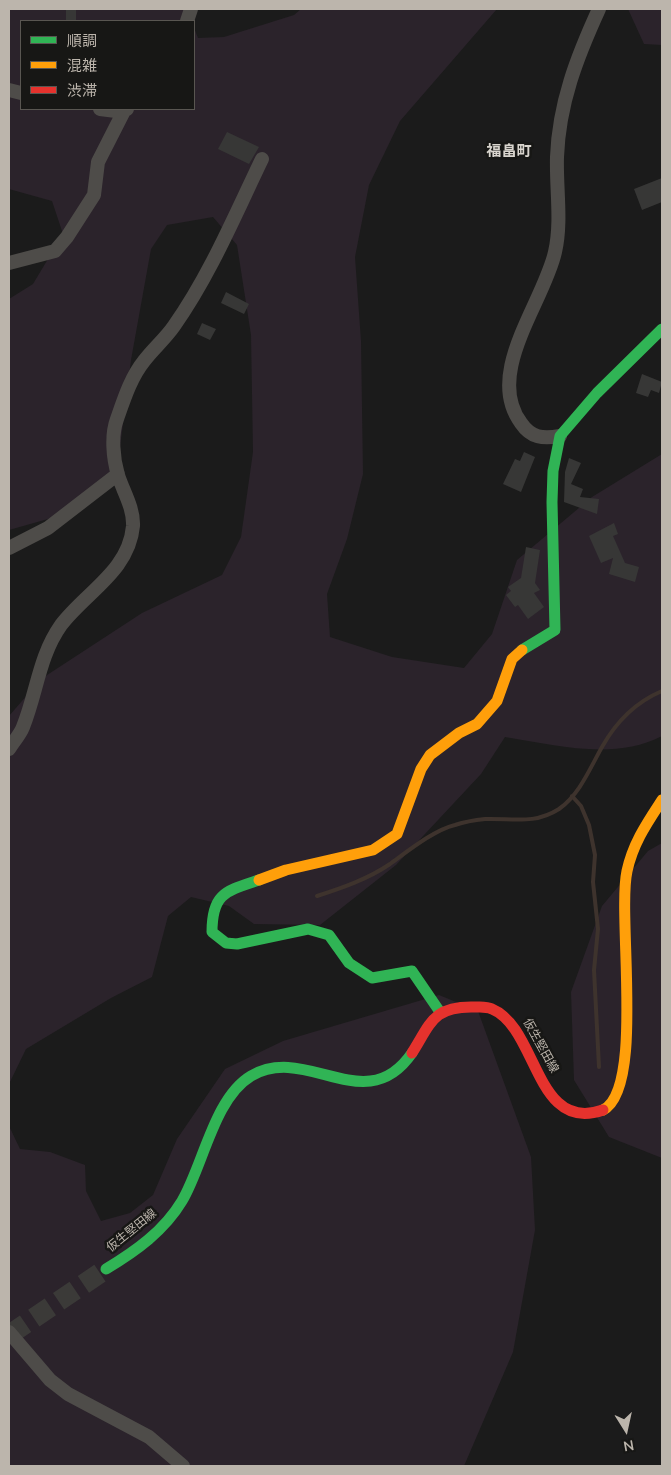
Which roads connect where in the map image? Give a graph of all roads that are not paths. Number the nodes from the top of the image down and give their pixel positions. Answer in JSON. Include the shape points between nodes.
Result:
{"nodes":[{"id":1,"x":599,"y":9,"type":"edge"},
{"id":2,"x":108,"y":110,"type":"edge"},
{"id":3,"x":121,"y":110,"type":"edge"},
{"id":4,"x":125,"y":110,"type":"edge"},
{"id":5,"x":262,"y":159,"type":"dead end"},
{"id":6,"x":9,"y":263,"type":"edge"},
{"id":7,"x":662,"y":329,"type":"edge"},
{"id":8,"x":560,"y":436,"type":"junction"},
{"id":9,"x":118,"y":474,"type":"junction"},
{"id":10,"x":9,"y":548,"type":"edge"},
{"id":11,"x":9,"y":749,"type":"edge"},
{"id":12,"x":662,"y":800,"type":"edge"},
{"id":13,"x":440,"y":1012,"type":"junction"},
{"id":14,"x":106,"y":1269,"type":"tunnel mouth"},
{"id":15,"x":9,"y":1332,"type":"edge"},
{"id":16,"x":184,"y":1466,"type":"edge"}],
"edges":[{"from":1,"to":8,"type":"street","via":[[577,57],[566,92],[557,158],[555,251],[550,270],[530,311],[512,365],[508,390],[513,413],[527,432],[544,439]]},
{"from":2,"to":3,"type":"street"},
{"from":4,"to":6,"type":"street","via":[[98,162],[94,195],[66,237],[55,251]]},
{"from":5,"to":9,"type":"street","via":[[204,276],[173,327],[143,362],[129,386],[113,441]]},
{"from":7,"to":8,"type":"street","via":[[597,393]]},
{"from":8,"to":13,"type":"street","via":[[553,471],[552,502],[555,630],[528,644],[512,659],[497,701],[477,724],[459,732],[430,755],[421,769],[398,834],[373,850],[286,870],[226,891],[215,904],[212,916],[212,932],[226,943],[237,944],[308,929],[323,933],[349,963],[372,978],[412,971]]},
{"from":9,"to":10,"type":"street","via":[[48,528]]},
{"from":9,"to":11,"type":"street","via":[[133,524],[129,543],[120,564],[52,638],[23,728]]},
{"from":12,"to":13,"type":"street","name":"仮生堅田線","via":[[639,835],[628,868],[623,942],[628,994],[621,1088],[612,1104],[602,1111],[586,1115],[560,1106],[512,1023],[492,1008],[459,1006]]},
{"from":13,"to":14,"type":"street","name":"仮生堅田線","via":[[406,1062],[385,1079],[358,1081],[289,1066],[262,1070],[249,1077],[230,1096],[174,1214],[146,1241]]},
{"from":15,"to":16,"type":"street","via":[[50,1380],[68,1394],[149,1437]]}]}
